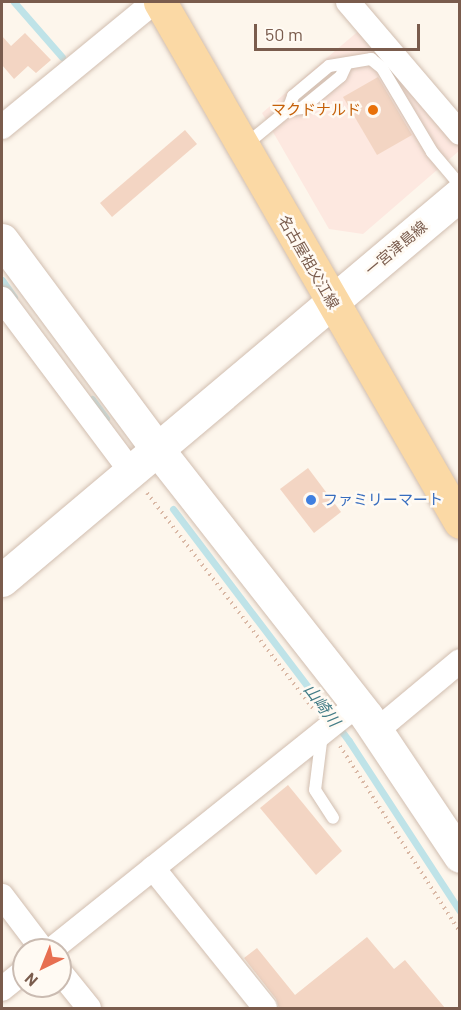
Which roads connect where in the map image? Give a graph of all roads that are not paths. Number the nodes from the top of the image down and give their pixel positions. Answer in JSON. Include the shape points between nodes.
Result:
{"nodes":[{"id":1,"x":154,"y":2,"type":"edge"},
{"id":2,"x":160,"y":2,"type":"edge"},
{"id":3,"x":348,"y":2,"type":"edge"},
{"id":4,"x":2,"y":127,"type":"edge"},
{"id":5,"x":459,"y":133,"type":"edge"},
{"id":6,"x":243,"y":147,"type":"junction"},
{"id":7,"x":459,"y":185,"type":"edge"},
{"id":8,"x":459,"y":194,"type":"edge"},
{"id":9,"x":2,"y":240,"type":"edge"},
{"id":10,"x":2,"y":299,"type":"edge"},
{"id":11,"x":332,"y":302,"type":"junction"},
{"id":12,"x":158,"y":450,"type":"junction"},
{"id":13,"x":132,"y":473,"type":"junction"},
{"id":14,"x":459,"y":522,"type":"edge"},
{"id":15,"x":2,"y":580,"type":"edge"},
{"id":16,"x":459,"y":661,"type":"edge"},
{"id":17,"x":337,"y":721,"type":"junction"},
{"id":18,"x":376,"y":731,"type":"junction"},
{"id":19,"x":333,"y":818,"type":"dead end"},
{"id":20,"x":459,"y":856,"type":"edge"},
{"id":21,"x":153,"y":868,"type":"junction"},
{"id":22,"x":2,"y":896,"type":"edge"},
{"id":23,"x":34,"y":938,"type":"edge"},
{"id":24,"x":66,"y":938,"type":"edge"},
{"id":25,"x":72,"y":987,"type":"edge"},
{"id":26,"x":89,"y":1008,"type":"edge"},
{"id":27,"x":265,"y":1008,"type":"edge"}],
"edges":[{"from":1,"to":4,"type":"street"},
{"from":2,"to":6,"type":"main road","name":"名古屋祖父江線"},
{"from":3,"to":5,"type":"street"},
{"from":6,"to":7,"type":"lane","via":[[288,110],[302,108],[342,76],[346,63],[371,59],[382,68],[432,152]]},
{"from":6,"to":11,"type":"main road","name":"名古屋祖父江線"},
{"from":8,"to":11,"type":"street","name":"一宮津島線"},
{"from":9,"to":12,"type":"street"},
{"from":10,"to":13,"type":"street"},
{"from":11,"to":12,"type":"street","name":"一宮津島線"},
{"from":11,"to":14,"type":"main road","name":"名古屋祖父江線"},
{"from":12,"to":13,"type":"street","name":"一宮津島線"},
{"from":12,"to":17,"type":"street"},
{"from":13,"to":15,"type":"street","name":"一宮津島線"},
{"from":16,"to":18,"type":"street"},
{"from":17,"to":18,"type":"street"},
{"from":17,"to":19,"type":"lane","via":[[315,790]]},
{"from":17,"to":21,"type":"street"},
{"from":18,"to":20,"type":"street"},
{"from":21,"to":24,"type":"street"},
{"from":21,"to":27,"type":"street"},
{"from":22,"to":23,"type":"street"},
{"from":25,"to":26,"type":"street"}]}
